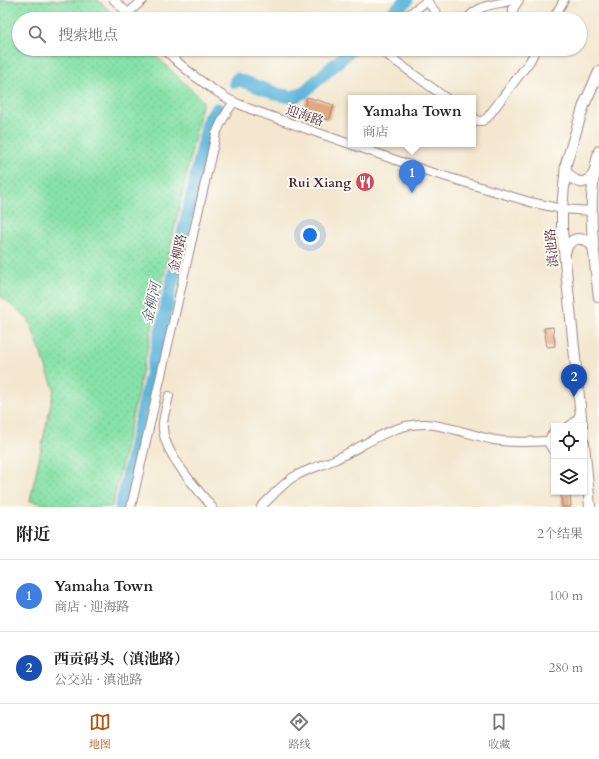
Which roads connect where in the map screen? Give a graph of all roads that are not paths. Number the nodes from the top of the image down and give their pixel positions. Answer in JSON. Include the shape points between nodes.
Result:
{"nodes":[{"id":1,"x":114,"y":0,"type":"edge"},
{"id":2,"x":143,"y":0,"type":"edge"},
{"id":3,"x":514,"y":0,"type":"edge"},
{"id":4,"x":519,"y":0,"type":"edge"},
{"id":5,"x":564,"y":0,"type":"edge"},
{"id":6,"x":428,"y":1,"type":"edge"},
{"id":7,"x":127,"y":12,"type":"edge"},
{"id":8,"x":134,"y":12,"type":"edge"},
{"id":9,"x":413,"y":12,"type":"edge"},
{"id":10,"x":436,"y":12,"type":"edge"},
{"id":11,"x":473,"y":12,"type":"edge"},
{"id":12,"x":514,"y":12,"type":"edge"},
{"id":13,"x":558,"y":12,"type":"edge"},
{"id":14,"x":171,"y":56,"type":"edge"},
{"id":15,"x":389,"y":56,"type":"edge"},
{"id":16,"x":532,"y":56,"type":"edge"},
{"id":17,"x":599,"y":72,"type":"edge"},
{"id":18,"x":442,"y":95,"type":"edge"},
{"id":19,"x":234,"y":102,"type":"junction"},
{"id":20,"x":476,"y":119,"type":"edge"},
{"id":21,"x":348,"y":143,"type":"edge"},
{"id":22,"x":358,"y":147,"type":"edge"},
{"id":23,"x":599,"y":151,"type":"edge"},
{"id":24,"x":566,"y":171,"type":"junction"},
{"id":25,"x":595,"y":172,"type":"junction"},
{"id":26,"x":562,"y":209,"type":"junction"},
{"id":27,"x":591,"y":211,"type":"junction"},
{"id":28,"x":594,"y":249,"type":"junction"},
{"id":29,"x":565,"y":253,"type":"junction"},
{"id":30,"x":599,"y":297,"type":"edge"},
{"id":31,"x":169,"y":396,"type":"dead end"},
{"id":32,"x":581,"y":412,"type":"junction"},
{"id":33,"x":574,"y":423,"type":"edge"},
{"id":34,"x":582,"y":423,"type":"edge"},
{"id":35,"x":551,"y":436,"type":"edge"},
{"id":36,"x":549,"y":441,"type":"junction"},
{"id":37,"x":551,"y":447,"type":"edge"},
{"id":38,"x":587,"y":482,"type":"edge"},
{"id":39,"x":131,"y":507,"type":"edge"},
{"id":40,"x":212,"y":507,"type":"edge"},
{"id":41,"x":261,"y":507,"type":"edge"},
{"id":42,"x":590,"y":507,"type":"edge"}],
"edges":[{"from":1,"to":7,"type":"street"},
{"from":2,"to":8,"type":"street"},
{"from":3,"to":11,"type":"street","via":[[490,4]]},
{"from":4,"to":12,"type":"street"},
{"from":5,"to":13,"type":"street"},
{"from":6,"to":9,"type":"street"},
{"from":6,"to":10,"type":"street"},
{"from":14,"to":19,"type":"street","name":"迎海路","via":[[208,87]]},
{"from":15,"to":18,"type":"street"},
{"from":16,"to":20,"type":"street","via":[[486,118],[482,121]]},
{"from":17,"to":24,"type":"main road","name":"滇池路","via":[[584,105]]},
{"from":19,"to":21,"type":"street","name":"迎海路"},
{"from":19,"to":39,"type":"street","name":"金柳路","via":[[226,112],[216,134]]},
{"from":22,"to":26,"type":"street","name":"迎海路","via":[[427,171]]},
{"from":23,"to":25,"type":"main road"},
{"from":24,"to":25,"type":"main road","via":[[578,182],[590,179]]},
{"from":24,"to":26,"type":"main road","name":"滇池路"},
{"from":25,"to":27,"type":"main road"},
{"from":26,"to":27,"type":"street","name":"迎海路"},
{"from":26,"to":29,"type":"main road","name":"滇池路"},
{"from":27,"to":28,"type":"main road"},
{"from":28,"to":29,"type":"main road","via":[[586,240],[578,239],[567,245]]},
{"from":28,"to":30,"type":"main road"},
{"from":29,"to":32,"type":"main road","name":"滇池路"},
{"from":31,"to":40,"type":"street","via":[[163,423],[166,444],[181,469]]},
{"from":32,"to":33,"type":"street"},
{"from":32,"to":34,"type":"main road","name":"滇池路"},
{"from":35,"to":36,"type":"street"},
{"from":36,"to":37,"type":"street"},
{"from":36,"to":41,"type":"street","via":[[501,441],[425,424],[400,427],[292,479]]},
{"from":38,"to":42,"type":"main road"}]}
